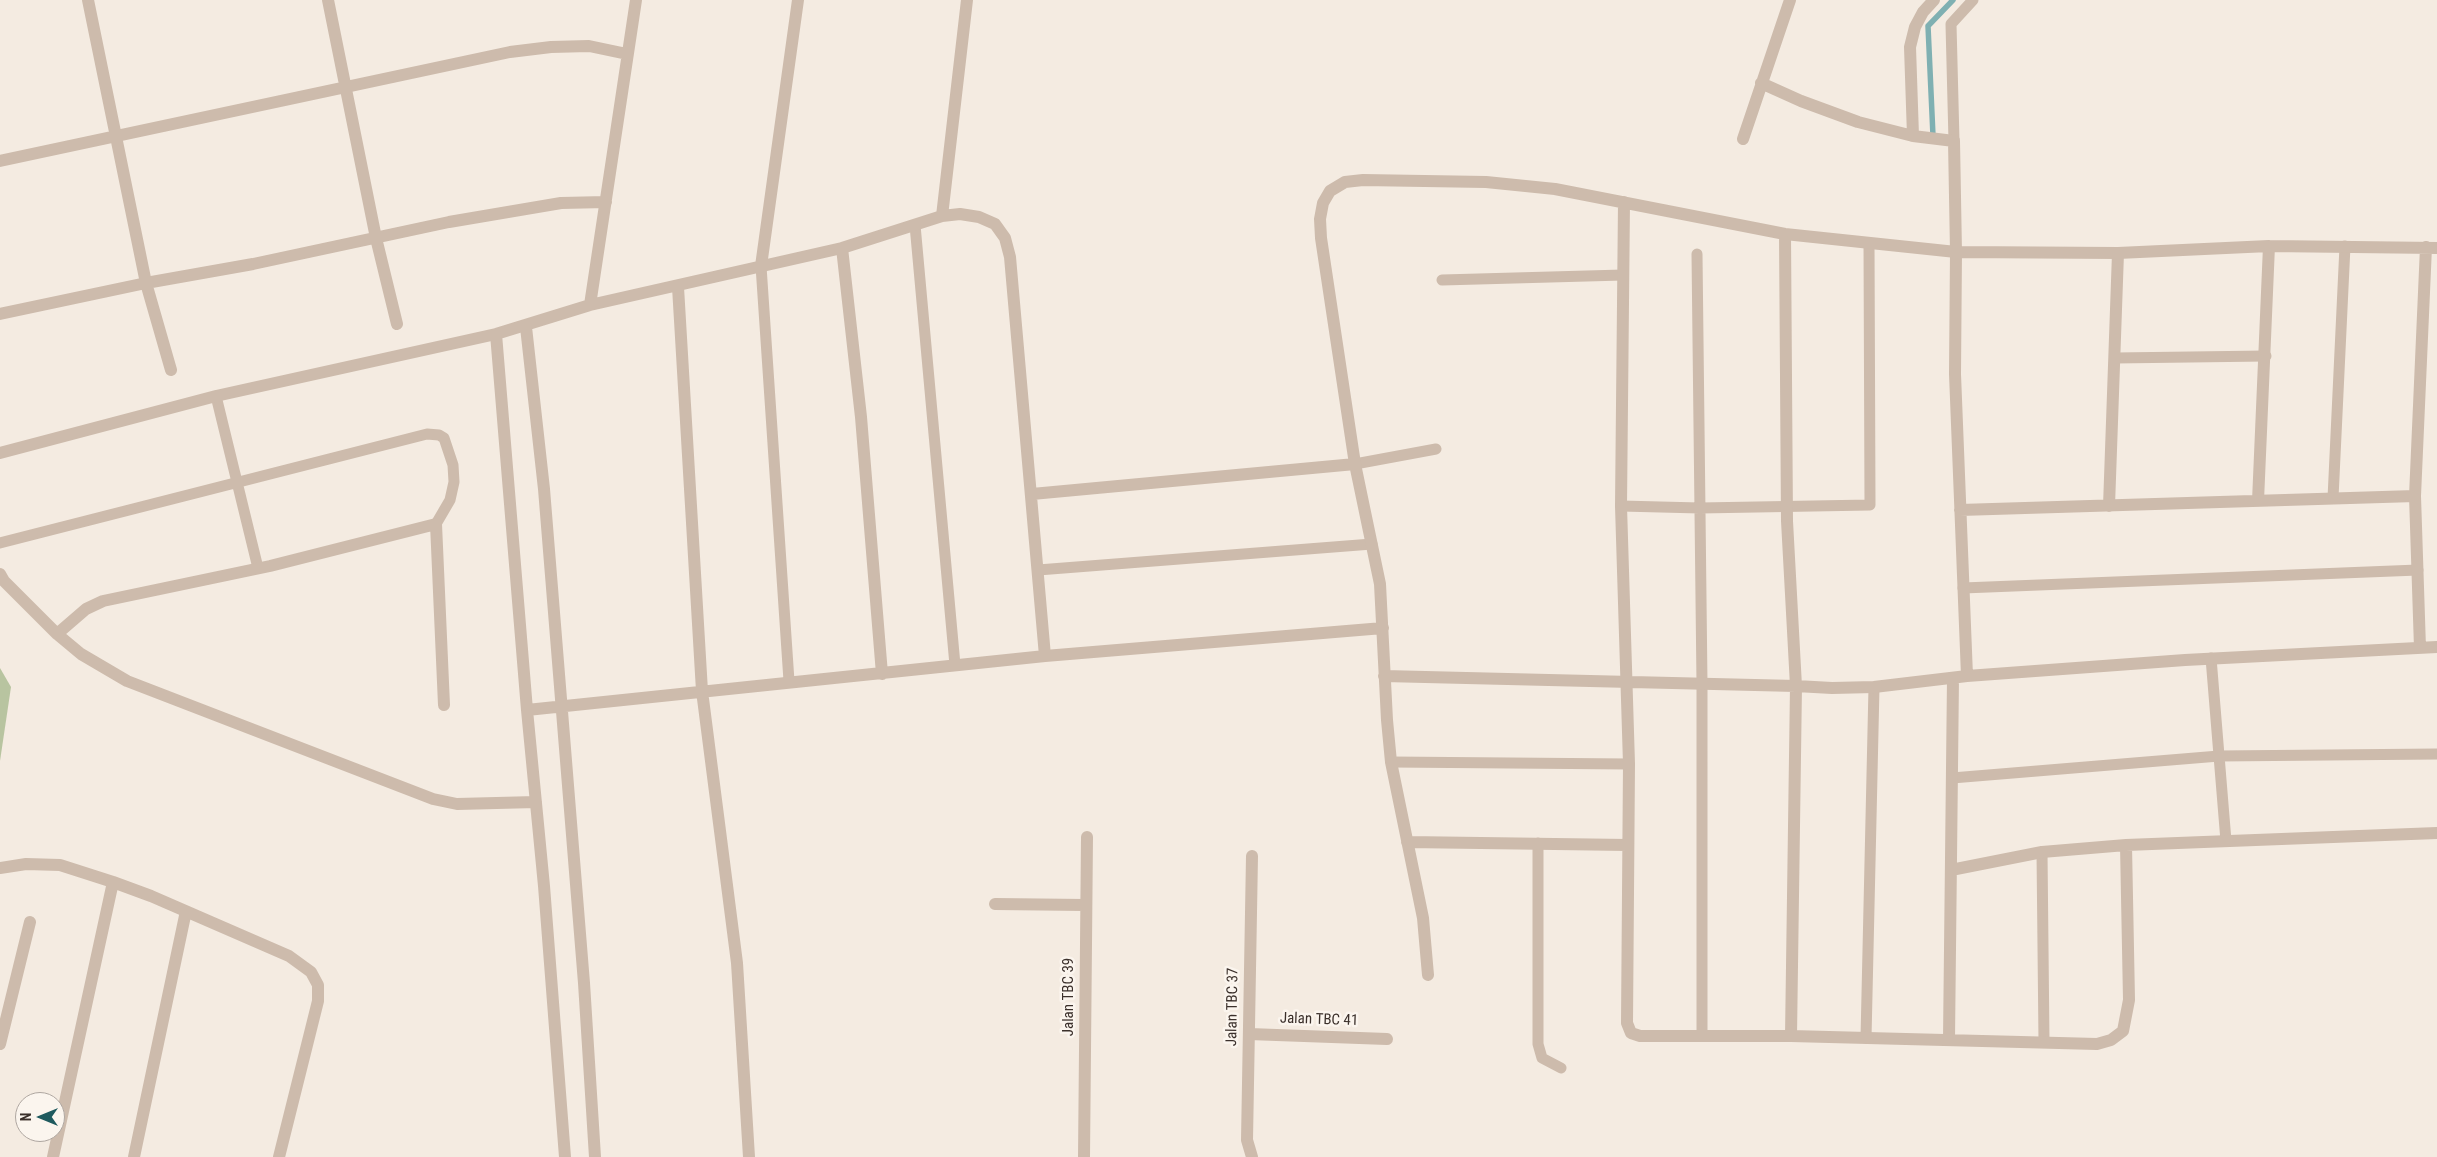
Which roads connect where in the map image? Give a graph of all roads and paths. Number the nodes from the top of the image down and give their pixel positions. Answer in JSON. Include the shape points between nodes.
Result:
{"nodes":[{"id":1,"x":88,"y":0,"type":"edge"},
{"id":2,"x":328,"y":0,"type":"edge"},
{"id":3,"x":636,"y":0,"type":"edge"},
{"id":4,"x":798,"y":0,"type":"edge"},
{"id":5,"x":966,"y":0,"type":"edge"},
{"id":6,"x":1790,"y":0,"type":"edge"},
{"id":7,"x":1934,"y":0,"type":"edge"},
{"id":8,"x":1973,"y":0,"type":"edge"},
{"id":9,"x":627,"y":54,"type":"junction"},
{"id":10,"x":1761,"y":83,"type":"junction"},
{"id":11,"x":346,"y":88,"type":"junction"},
{"id":12,"x":115,"y":135,"type":"junction"},
{"id":13,"x":1913,"y":136,"type":"junction"},
{"id":14,"x":1743,"y":139,"type":"dead end"},
{"id":15,"x":1954,"y":141,"type":"junction"},
{"id":16,"x":0,"y":161,"type":"edge"},
{"id":17,"x":606,"y":202,"type":"junction"},
{"id":18,"x":1624,"y":202,"type":"junction"},
{"id":19,"x":942,"y":216,"type":"junction"},
{"id":20,"x":915,"y":225,"type":"junction"},
{"id":21,"x":1785,"y":234,"type":"junction"},
{"id":22,"x":376,"y":238,"type":"junction"},
{"id":23,"x":1869,"y":243,"type":"junction"},
{"id":24,"x":2269,"y":246,"type":"junction"},
{"id":25,"x":2345,"y":246,"type":"junction"},
{"id":26,"x":842,"y":248,"type":"junction"},
{"id":27,"x":2432,"y":248,"type":"edge"},
{"id":28,"x":1956,"y":252,"type":"junction"},
{"id":29,"x":2118,"y":253,"type":"junction"},
{"id":30,"x":1697,"y":254,"type":"dead end"},
{"id":31,"x":761,"y":266,"type":"junction"},
{"id":32,"x":1623,"y":275,"type":"junction"},
{"id":33,"x":1442,"y":280,"type":"dead end"},
{"id":34,"x":146,"y":283,"type":"junction"},
{"id":35,"x":678,"y":287,"type":"junction"},
{"id":36,"x":590,"y":306,"type":"junction"},
{"id":37,"x":0,"y":314,"type":"edge"},
{"id":38,"x":397,"y":324,"type":"dead end"},
{"id":39,"x":526,"y":327,"type":"junction"},
{"id":40,"x":496,"y":334,"type":"junction"},
{"id":41,"x":2266,"y":356,"type":"junction"},
{"id":42,"x":2115,"y":358,"type":"junction"},
{"id":43,"x":171,"y":370,"type":"dead end"},
{"id":44,"x":216,"y":396,"type":"junction"},
{"id":45,"x":1436,"y":449,"type":"dead end"},
{"id":46,"x":0,"y":453,"type":"edge"},
{"id":47,"x":1356,"y":464,"type":"junction"},
{"id":48,"x":237,"y":482,"type":"junction"},
{"id":49,"x":1032,"y":494,"type":"junction"},
{"id":50,"x":2414,"y":496,"type":"junction"},
{"id":51,"x":2333,"y":498,"type":"junction"},
{"id":52,"x":2258,"y":501,"type":"junction"},
{"id":53,"x":1621,"y":506,"type":"junction"},
{"id":54,"x":2109,"y":506,"type":"junction"},
{"id":55,"x":1787,"y":507,"type":"junction"},
{"id":56,"x":1700,"y":508,"type":"junction"},
{"id":57,"x":1960,"y":510,"type":"junction"},
{"id":58,"x":436,"y":524,"type":"junction"},
{"id":59,"x":0,"y":543,"type":"edge"},
{"id":60,"x":1372,"y":544,"type":"junction"},
{"id":61,"x":258,"y":568,"type":"junction"},
{"id":62,"x":1038,"y":570,"type":"junction"},
{"id":63,"x":2418,"y":570,"type":"junction"},
{"id":64,"x":0,"y":574,"type":"edge"},
{"id":65,"x":1963,"y":588,"type":"junction"},
{"id":66,"x":1383,"y":628,"type":"junction"},
{"id":67,"x":56,"y":634,"type":"junction"},
{"id":68,"x":2420,"y":648,"type":"junction"},
{"id":69,"x":2437,"y":648,"type":"edge"},
{"id":70,"x":1045,"y":656,"type":"junction"},
{"id":71,"x":2211,"y":658,"type":"junction"},
{"id":72,"x":955,"y":665,"type":"junction"},
{"id":73,"x":882,"y":674,"type":"junction"},
{"id":74,"x":1384,"y":676,"type":"junction"},
{"id":75,"x":1967,"y":676,"type":"junction"},
{"id":76,"x":1953,"y":678,"type":"junction"},
{"id":77,"x":789,"y":681,"type":"junction"},
{"id":78,"x":1626,"y":681,"type":"junction"},
{"id":79,"x":1702,"y":684,"type":"junction"},
{"id":80,"x":1796,"y":686,"type":"junction"},
{"id":81,"x":1874,"y":687,"type":"junction"},
{"id":82,"x":702,"y":691,"type":"junction"},
{"id":83,"x":444,"y":706,"type":"dead end"},
{"id":84,"x":562,"y":706,"type":"junction"},
{"id":85,"x":527,"y":710,"type":"junction"},
{"id":86,"x":2437,"y":754,"type":"edge"},
{"id":87,"x":2219,"y":756,"type":"junction"},
{"id":88,"x":1391,"y":762,"type":"junction"},
{"id":89,"x":1629,"y":764,"type":"junction"},
{"id":90,"x":1952,"y":778,"type":"junction"},
{"id":91,"x":536,"y":802,"type":"junction"},
{"id":92,"x":2437,"y":833,"type":"edge"},
{"id":93,"x":1087,"y":837,"type":"dead end"},
{"id":94,"x":2226,"y":841,"type":"junction"},
{"id":95,"x":1407,"y":842,"type":"junction"},
{"id":96,"x":1538,"y":843,"type":"junction"},
{"id":97,"x":1628,"y":845,"type":"junction"},
{"id":98,"x":2126,"y":845,"type":"junction"},
{"id":99,"x":2042,"y":852,"type":"junction"},
{"id":100,"x":1252,"y":856,"type":"dead end"},
{"id":101,"x":0,"y":868,"type":"edge"},
{"id":102,"x":1951,"y":870,"type":"junction"},
{"id":103,"x":113,"y":882,"type":"junction"},
{"id":104,"x":996,"y":904,"type":"dead end"},
{"id":105,"x":1086,"y":906,"type":"junction"},
{"id":106,"x":186,"y":911,"type":"junction"},
{"id":107,"x":30,"y":922,"type":"dead end"},
{"id":108,"x":1428,"y":975,"type":"dead end"},
{"id":109,"x":1249,"y":1034,"type":"junction"},
{"id":110,"x":1702,"y":1036,"type":"junction"},
{"id":111,"x":1791,"y":1036,"type":"junction"},
{"id":112,"x":1866,"y":1038,"type":"junction"},
{"id":113,"x":1387,"y":1039,"type":"dead end"},
{"id":114,"x":1949,"y":1039,"type":"junction"},
{"id":115,"x":2044,"y":1042,"type":"junction"},
{"id":116,"x":0,"y":1044,"type":"edge"},
{"id":117,"x":1561,"y":1068,"type":"dead end"},
{"id":118,"x":52,"y":1157,"type":"edge"},
{"id":119,"x":134,"y":1157,"type":"edge"},
{"id":120,"x":279,"y":1157,"type":"edge"},
{"id":121,"x":565,"y":1157,"type":"edge"},
{"id":122,"x":595,"y":1157,"type":"edge"},
{"id":123,"x":749,"y":1157,"type":"edge"},
{"id":124,"x":1084,"y":1157,"type":"edge"},
{"id":125,"x":1252,"y":1157,"type":"edge"}],
"edges":[{"from":1,"to":12,"type":"street"},
{"from":2,"to":11,"type":"street"},
{"from":3,"to":9,"type":"street"},
{"from":4,"to":31,"type":"street"},
{"from":5,"to":19,"type":"street"},
{"from":6,"to":10,"type":"street"},
{"from":7,"to":13,"type":"street","via":[[1915,27],[1910,47]]},
{"from":8,"to":15,"type":"lane","via":[[1951,24]]},
{"from":9,"to":11,"type":"street","via":[[589,46],[551,47],[510,52]]},
{"from":9,"to":17,"type":"street"},
{"from":10,"to":13,"type":"street","via":[[1858,122]]},
{"from":10,"to":14,"type":"street"},
{"from":11,"to":12,"type":"street"},
{"from":11,"to":22,"type":"street"},
{"from":12,"to":16,"type":"street"},
{"from":12,"to":34,"type":"street"},
{"from":13,"to":15,"type":"street"},
{"from":15,"to":28,"type":"street"},
{"from":17,"to":22,"type":"street","via":[[562,203],[523,209]]},
{"from":17,"to":36,"type":"street"},
{"from":18,"to":21,"type":"street"},
{"from":18,"to":32,"type":"street"},
{"from":18,"to":47,"type":"street","via":[[1555,189],[1486,182],[1363,180],[1346,182],[1330,191],[1320,219],[1321,238]]},
{"from":19,"to":20,"type":"street"},
{"from":19,"to":49,"type":"street","via":[[978,216],[994,224],[1004,238],[1010,257]]},
{"from":20,"to":26,"type":"street"},
{"from":20,"to":72,"type":"lane"},
{"from":21,"to":23,"type":"street"},
{"from":21,"to":55,"type":"street"},
{"from":22,"to":34,"type":"street"},
{"from":22,"to":38,"type":"street"},
{"from":23,"to":28,"type":"street"},
{"from":23,"to":55,"type":"lane","via":[[1870,506]]},
{"from":24,"to":25,"type":"street"},
{"from":24,"to":29,"type":"street"},
{"from":24,"to":41,"type":"street"},
{"from":25,"to":27,"type":"street"},
{"from":25,"to":51,"type":"lane"},
{"from":26,"to":31,"type":"street"},
{"from":26,"to":73,"type":"street","via":[[861,417]]},
{"from":27,"to":50,"type":"street"},
{"from":28,"to":29,"type":"street"},
{"from":28,"to":57,"type":"street","via":[[1955,374]]},
{"from":29,"to":42,"type":"street"},
{"from":30,"to":56,"type":"lane"},
{"from":31,"to":35,"type":"street"},
{"from":31,"to":77,"type":"lane"},
{"from":32,"to":33,"type":"lane"},
{"from":32,"to":53,"type":"street"},
{"from":34,"to":37,"type":"street"},
{"from":34,"to":43,"type":"street"},
{"from":35,"to":36,"type":"street"},
{"from":35,"to":82,"type":"street"},
{"from":36,"to":39,"type":"street"},
{"from":39,"to":40,"type":"street"},
{"from":39,"to":84,"type":"street","via":[[544,489]]},
{"from":40,"to":44,"type":"street"},
{"from":40,"to":85,"type":"street"},
{"from":41,"to":42,"type":"lane"},
{"from":41,"to":52,"type":"street"},
{"from":42,"to":54,"type":"street"},
{"from":44,"to":46,"type":"street"},
{"from":44,"to":48,"type":"lane"},
{"from":45,"to":47,"type":"lane"},
{"from":47,"to":49,"type":"street"},
{"from":47,"to":60,"type":"street"},
{"from":48,"to":58,"type":"lane","via":[[427,434],[438,435],[448,442],[454,482],[450,500]]},
{"from":48,"to":59,"type":"lane"},
{"from":48,"to":61,"type":"lane"},
{"from":49,"to":62,"type":"street"},
{"from":50,"to":51,"type":"street"},
{"from":50,"to":63,"type":"street"},
{"from":51,"to":52,"type":"street"},
{"from":52,"to":54,"type":"street"},
{"from":53,"to":56,"type":"lane"},
{"from":53,"to":78,"type":"street"},
{"from":54,"to":57,"type":"street"},
{"from":55,"to":56,"type":"lane"},
{"from":55,"to":80,"type":"street"},
{"from":56,"to":79,"type":"lane"},
{"from":57,"to":65,"type":"street"},
{"from":58,"to":61,"type":"street"},
{"from":58,"to":83,"type":"street"},
{"from":60,"to":62,"type":"lane"},
{"from":60,"to":66,"type":"street","via":[[1380,584]]},
{"from":61,"to":67,"type":"street","via":[[103,601],[86,609]]},
{"from":62,"to":70,"type":"street"},
{"from":63,"to":65,"type":"lane"},
{"from":63,"to":68,"type":"street"},
{"from":64,"to":67,"type":"street"},
{"from":65,"to":75,"type":"street"},
{"from":66,"to":70,"type":"street"},
{"from":66,"to":74,"type":"street"},
{"from":67,"to":91,"type":"street","via":[[103,669],[127,680],[433,800],[457,804]]},
{"from":68,"to":69,"type":"street"},
{"from":68,"to":71,"type":"street"},
{"from":70,"to":72,"type":"street"},
{"from":71,"to":75,"type":"street"},
{"from":71,"to":87,"type":"lane"},
{"from":72,"to":73,"type":"street"},
{"from":73,"to":77,"type":"street"},
{"from":74,"to":78,"type":"street"},
{"from":74,"to":88,"type":"street"},
{"from":75,"to":76,"type":"street"},
{"from":76,"to":81,"type":"street"},
{"from":76,"to":90,"type":"street"},
{"from":77,"to":82,"type":"street"},
{"from":78,"to":79,"type":"street"},
{"from":78,"to":89,"type":"street"},
{"from":79,"to":80,"type":"street"},
{"from":79,"to":110,"type":"lane"},
{"from":80,"to":81,"type":"street"},
{"from":80,"to":111,"type":"street"},
{"from":81,"to":112,"type":"lane"},
{"from":82,"to":84,"type":"street"},
{"from":82,"to":123,"type":"street","via":[[737,963]]},
{"from":84,"to":85,"type":"street"},
{"from":84,"to":122,"type":"street"},
{"from":85,"to":91,"type":"street"},
{"from":86,"to":87,"type":"lane"},
{"from":87,"to":90,"type":"lane"},
{"from":87,"to":94,"type":"lane"},
{"from":88,"to":89,"type":"lane"},
{"from":88,"to":95,"type":"street"},
{"from":89,"to":97,"type":"street"},
{"from":90,"to":102,"type":"street"},
{"from":91,"to":121,"type":"street"},
{"from":92,"to":94,"type":"street"},
{"from":93,"to":105,"type":"street","name":"Jalan TBC 39"},
{"from":94,"to":98,"type":"street"},
{"from":95,"to":96,"type":"street"},
{"from":95,"to":108,"type":"street","via":[[1423,918]]},
{"from":96,"to":97,"type":"street"},
{"from":96,"to":117,"type":"lane","via":[[1538,1044],[1542,1058]]},
{"from":97,"to":110,"type":"street","via":[[1627,1022],[1630,1033],[1640,1036]]},
{"from":98,"to":99,"type":"street"},
{"from":98,"to":115,"type":"street","via":[[2128,1000],[2122,1031],[2111,1040],[2097,1044]]},
{"from":99,"to":102,"type":"street"},
{"from":99,"to":115,"type":"lane"},
{"from":100,"to":109,"type":"street","name":"Jalan TBC 37"},
{"from":101,"to":103,"type":"street","via":[[26,864],[60,865]]},
{"from":102,"to":114,"type":"street"},
{"from":103,"to":106,"type":"street"},
{"from":103,"to":118,"type":"street"},
{"from":104,"to":105,"type":"street"},
{"from":105,"to":124,"type":"street","name":"Jalan TBC 39"},
{"from":106,"to":119,"type":"street"},
{"from":106,"to":120,"type":"street","via":[[295,959],[312,972],[318,985],[318,1001]]},
{"from":107,"to":116,"type":"street"},
{"from":109,"to":113,"type":"street","name":"Jalan TBC 41"},
{"from":109,"to":125,"type":"street","name":"Jalan TBC 37","via":[[1247,1140]]},
{"from":110,"to":111,"type":"street"},
{"from":111,"to":112,"type":"street"},
{"from":112,"to":114,"type":"street"},
{"from":114,"to":115,"type":"street"}]}
